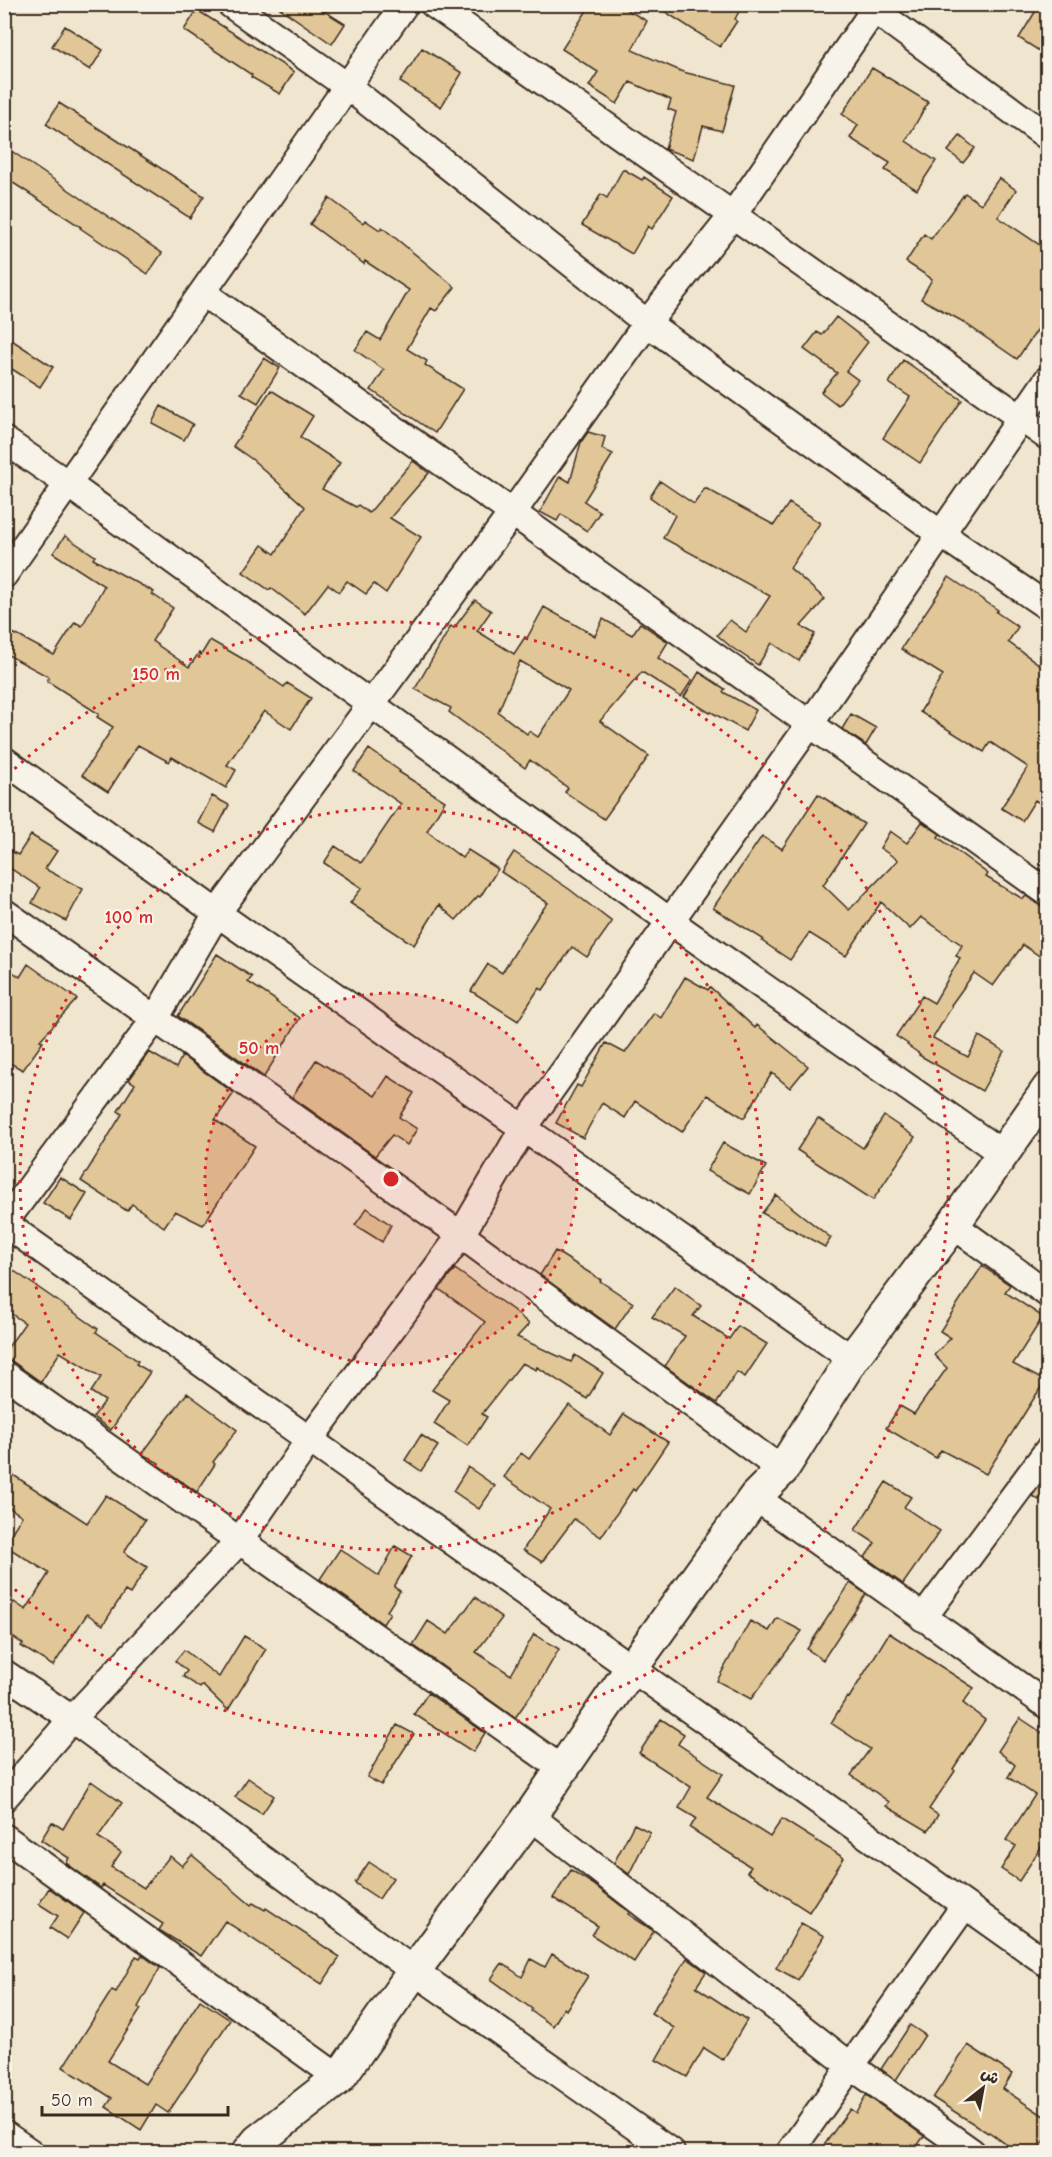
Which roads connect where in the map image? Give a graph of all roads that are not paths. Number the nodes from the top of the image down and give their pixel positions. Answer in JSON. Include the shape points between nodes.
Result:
{"nodes":[{"id":1,"x":230,"y":4,"type":"edge"},
{"id":2,"x":405,"y":4,"type":"edge"},
{"id":3,"x":433,"y":4,"type":"edge"},
{"id":4,"x":873,"y":6,"type":"edge"},
{"id":5,"x":347,"y":86,"type":"junction"},
{"id":6,"x":1047,"y":137,"type":"edge"},
{"id":7,"x":733,"y":215,"type":"junction"},
{"id":8,"x":203,"y":292,"type":"junction"},
{"id":9,"x":647,"y":322,"type":"junction"},
{"id":10,"x":1047,"y":379,"type":"edge"},
{"id":11,"x":1020,"y":417,"type":"junction"},
{"id":12,"x":1047,"y":437,"type":"edge"},
{"id":13,"x":4,"y":440,"type":"edge"},
{"id":14,"x":68,"y":484,"type":"junction"},
{"id":15,"x":513,"y":512,"type":"junction"},
{"id":16,"x":941,"y":534,"type":"junction"},
{"id":17,"x":4,"y":575,"type":"edge"},
{"id":18,"x":1047,"y":607,"type":"edge"},
{"id":19,"x":371,"y":706,"type":"junction"},
{"id":20,"x":810,"y":724,"type":"junction"},
{"id":21,"x":4,"y":760,"type":"edge"},
{"id":22,"x":1047,"y":893,"type":"edge"},
{"id":23,"x":4,"y":912,"type":"edge"},
{"id":24,"x":217,"y":913,"type":"junction"},
{"id":25,"x":671,"y":922,"type":"junction"},
{"id":26,"x":155,"y":1019,"type":"junction"},
{"id":27,"x":1047,"y":1089,"type":"edge"},
{"id":28,"x":523,"y":1129,"type":"junction"},
{"id":29,"x":1003,"y":1154,"type":"junction"},
{"id":30,"x":4,"y":1223,"type":"edge"},
{"id":31,"x":953,"y":1225,"type":"junction"},
{"id":32,"x":461,"y":1235,"type":"junction"},
{"id":33,"x":1047,"y":1294,"type":"edge"},
{"id":34,"x":852,"y":1359,"type":"junction"},
{"id":35,"x":4,"y":1374,"type":"edge"},
{"id":36,"x":310,"y":1439,"type":"junction"},
{"id":37,"x":1047,"y":1450,"type":"edge"},
{"id":38,"x":782,"y":1470,"type":"junction"},
{"id":39,"x":755,"y":1497,"type":"junction"},
{"id":40,"x":240,"y":1540,"type":"junction"},
{"id":41,"x":923,"y":1618,"type":"junction"},
{"id":42,"x":631,"y":1669,"type":"junction"},
{"id":43,"x":4,"y":1673,"type":"edge"},
{"id":44,"x":1047,"y":1706,"type":"edge"},
{"id":45,"x":72,"y":1719,"type":"junction"},
{"id":46,"x":562,"y":1769,"type":"junction"},
{"id":47,"x":4,"y":1798,"type":"edge"},
{"id":48,"x":530,"y":1816,"type":"junction"},
{"id":49,"x":4,"y":1837,"type":"edge"},
{"id":50,"x":965,"y":1905,"type":"junction"},
{"id":51,"x":1047,"y":1964,"type":"edge"},
{"id":52,"x":414,"y":1971,"type":"junction"},
{"id":53,"x":851,"y":2066,"type":"junction"},
{"id":54,"x":339,"y":2078,"type":"junction"},
{"id":55,"x":4,"y":2134,"type":"edge"},
{"id":56,"x":260,"y":2149,"type":"edge"},
{"id":57,"x":30,"y":2152,"type":"edge"},
{"id":58,"x":671,"y":2152,"type":"edge"},
{"id":59,"x":790,"y":2152,"type":"edge"},
{"id":60,"x":972,"y":2152,"type":"edge"}],
"edges":[{"from":1,"to":5,"type":"street"},
{"from":2,"to":5,"type":"street"},
{"from":3,"to":7,"type":"street"},
{"from":4,"to":6,"type":"street"},
{"from":4,"to":7,"type":"street"},
{"from":5,"to":8,"type":"street"},
{"from":5,"to":9,"type":"street"},
{"from":7,"to":9,"type":"street"},
{"from":7,"to":11,"type":"street"},
{"from":8,"to":14,"type":"street"},
{"from":8,"to":15,"type":"street"},
{"from":9,"to":15,"type":"street"},
{"from":9,"to":16,"type":"street"},
{"from":10,"to":11,"type":"street"},
{"from":11,"to":12,"type":"street"},
{"from":11,"to":16,"type":"street"},
{"from":13,"to":14,"type":"street"},
{"from":14,"to":17,"type":"street"},
{"from":14,"to":19,"type":"street"},
{"from":15,"to":19,"type":"street"},
{"from":15,"to":20,"type":"street"},
{"from":16,"to":18,"type":"street"},
{"from":16,"to":20,"type":"street"},
{"from":19,"to":24,"type":"street"},
{"from":19,"to":25,"type":"street"},
{"from":20,"to":22,"type":"street"},
{"from":20,"to":25,"type":"street"},
{"from":21,"to":24,"type":"street"},
{"from":23,"to":26,"type":"street"},
{"from":24,"to":26,"type":"street"},
{"from":24,"to":28,"type":"street"},
{"from":25,"to":28,"type":"street"},
{"from":25,"to":29,"type":"street"},
{"from":26,"to":30,"type":"street"},
{"from":26,"to":32,"type":"street"},
{"from":27,"to":29,"type":"street"},
{"from":28,"to":32,"type":"street"},
{"from":28,"to":34,"type":"street"},
{"from":29,"to":31,"type":"street"},
{"from":30,"to":36,"type":"street"},
{"from":31,"to":33,"type":"street"},
{"from":31,"to":34,"type":"street"},
{"from":32,"to":36,"type":"street"},
{"from":32,"to":38,"type":"street"},
{"from":34,"to":38,"type":"street"},
{"from":35,"to":40,"type":"street"},
{"from":36,"to":40,"type":"street"},
{"from":36,"to":42,"type":"street"},
{"from":37,"to":41,"type":"street"},
{"from":38,"to":39,"type":"street"},
{"from":39,"to":41,"type":"street"},
{"from":39,"to":42,"type":"street"},
{"from":40,"to":45,"type":"street"},
{"from":40,"to":46,"type":"street"},
{"from":41,"to":44,"type":"street"},
{"from":42,"to":46,"type":"street"},
{"from":42,"to":50,"type":"street"},
{"from":43,"to":45,"type":"street"},
{"from":45,"to":47,"type":"street"},
{"from":45,"to":52,"type":"street"},
{"from":46,"to":48,"type":"street"},
{"from":48,"to":52,"type":"street"},
{"from":48,"to":53,"type":"street"},
{"from":49,"to":54,"type":"street"},
{"from":50,"to":51,"type":"street"},
{"from":50,"to":53,"type":"street"},
{"from":52,"to":54,"type":"street"},
{"from":52,"to":58,"type":"street"},
{"from":53,"to":59,"type":"street"},
{"from":53,"to":60,"type":"street"},
{"from":54,"to":56,"type":"street"},
{"from":55,"to":57,"type":"street"}]}
